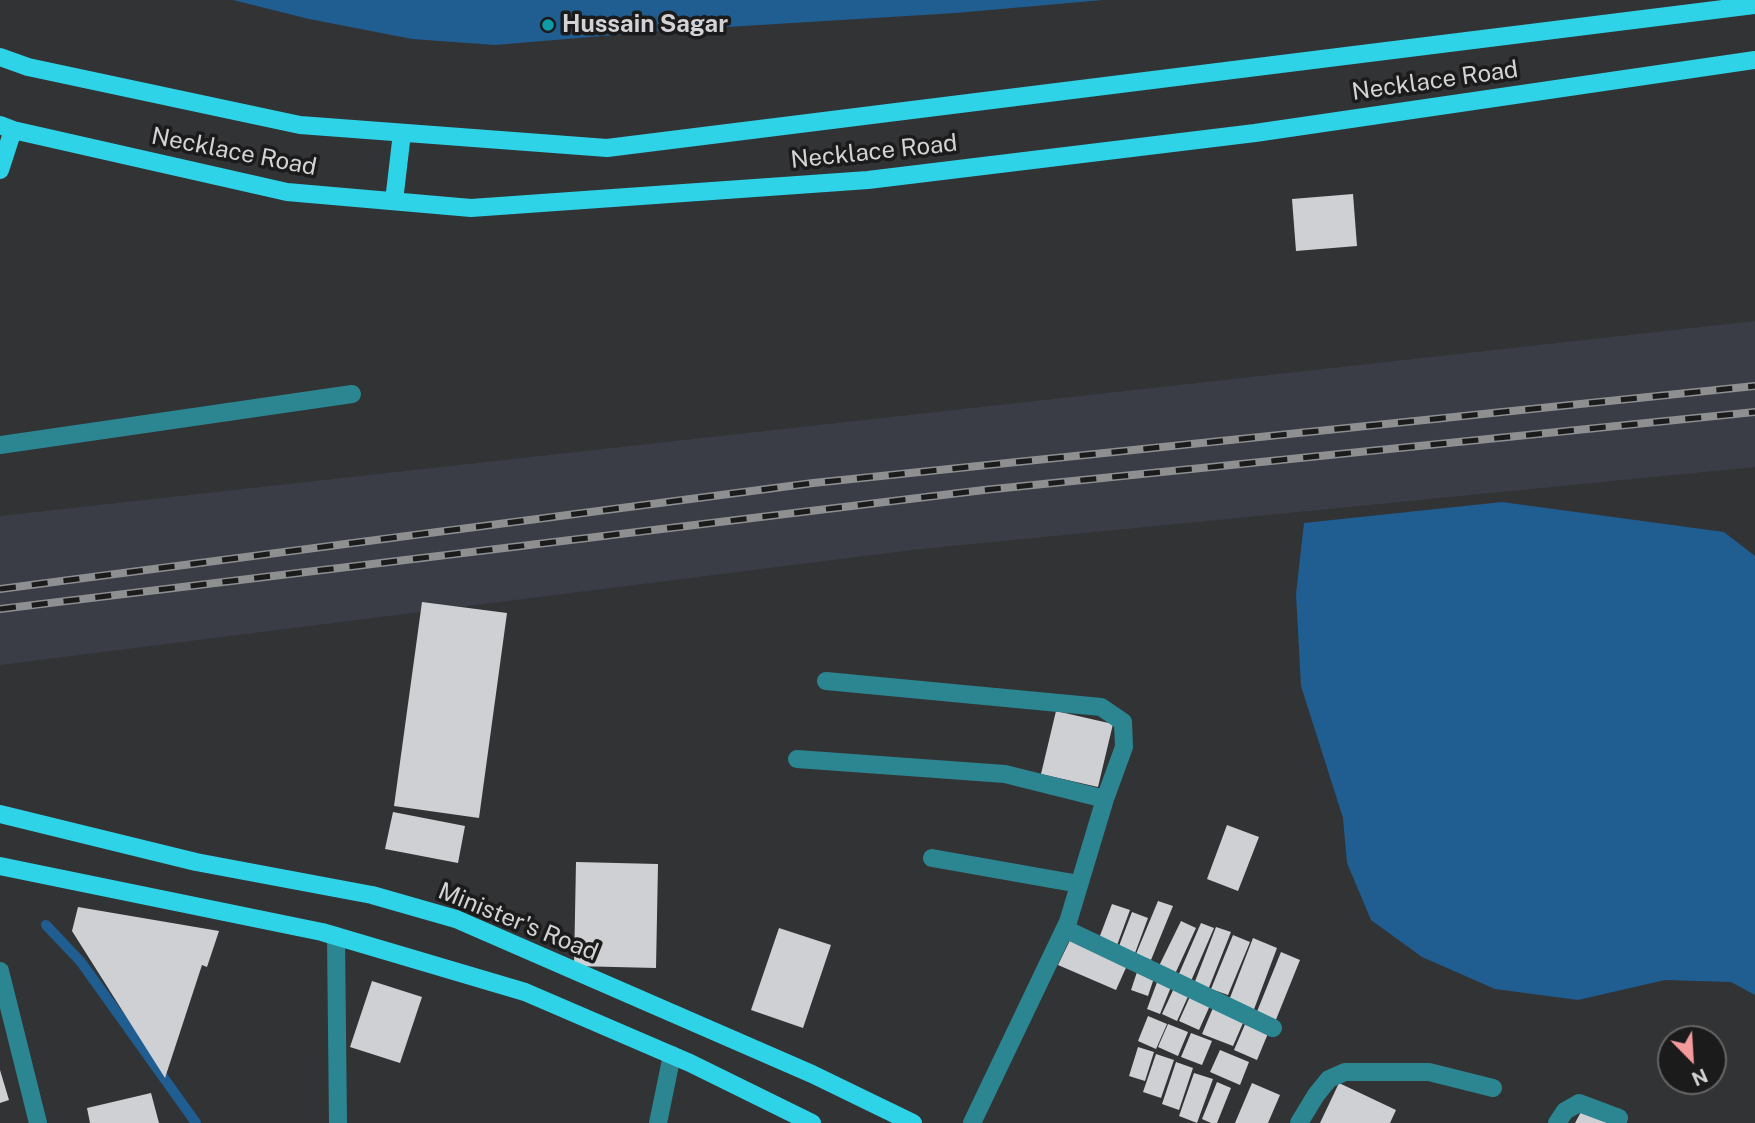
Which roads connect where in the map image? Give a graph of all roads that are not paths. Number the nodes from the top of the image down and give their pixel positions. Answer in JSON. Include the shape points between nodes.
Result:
{"nodes":[{"id":1,"x":1755,"y":5,"type":"edge"},
{"id":2,"x":0,"y":57,"type":"edge"},
{"id":3,"x":1755,"y":60,"type":"edge"},
{"id":4,"x":7,"y":127,"type":"edge"},
{"id":5,"x":402,"y":133,"type":"junction"},
{"id":6,"x":0,"y":170,"type":"edge"},
{"id":7,"x":394,"y":201,"type":"junction"},
{"id":8,"x":352,"y":394,"type":"dead end"},
{"id":9,"x":0,"y":445,"type":"edge"},
{"id":10,"x":826,"y":681,"type":"dead end"},
{"id":11,"x":797,"y":759,"type":"dead end"},
{"id":12,"x":1105,"y":799,"type":"junction"},
{"id":13,"x":0,"y":814,"type":"edge"},
{"id":14,"x":932,"y":858,"type":"dead end"},
{"id":15,"x":0,"y":866,"type":"edge"},
{"id":16,"x":1079,"y":884,"type":"junction"},
{"id":17,"x":1065,"y":929,"type":"junction"},
{"id":18,"x":336,"y":936,"type":"junction"},
{"id":19,"x":0,"y":971,"type":"edge"},
{"id":20,"x":1273,"y":1028,"type":"dead end"},
{"id":21,"x":672,"y":1055,"type":"junction"},
{"id":22,"x":1493,"y":1088,"type":"dead end"},
{"id":23,"x":1619,"y":1118,"type":"dead end"},
{"id":24,"x":38,"y":1123,"type":"edge"},
{"id":25,"x":338,"y":1123,"type":"edge"},
{"id":26,"x":658,"y":1123,"type":"edge"},
{"id":27,"x":812,"y":1123,"type":"edge"},
{"id":28,"x":913,"y":1123,"type":"edge"},
{"id":29,"x":972,"y":1123,"type":"edge"},
{"id":30,"x":1300,"y":1123,"type":"edge"},
{"id":31,"x":1557,"y":1123,"type":"edge"}],
"edges":[{"from":1,"to":5,"type":"main road","name":"Necklace Road","via":[[607,148]]},
{"from":2,"to":5,"type":"main road","name":"Necklace Road","via":[[300,125]]},
{"from":3,"to":7,"type":"main road","name":"Necklace Road","via":[[1255,133],[868,180],[471,208]]},
{"from":4,"to":6,"type":"main road"},
{"from":4,"to":7,"type":"main road","name":"Necklace Road","via":[[287,192]]},
{"from":5,"to":7,"type":"main road"},
{"from":8,"to":9,"type":"street"},
{"from":10,"to":12,"type":"street","via":[[1101,707],[1123,722],[1124,747]]},
{"from":11,"to":12,"type":"street","via":[[1005,774]]},
{"from":12,"to":16,"type":"street"},
{"from":13,"to":28,"type":"main road","name":"Minister's Road","via":[[196,862],[372,895],[456,919],[812,1074]]},
{"from":14,"to":16,"type":"street"},
{"from":15,"to":18,"type":"main road"},
{"from":16,"to":17,"type":"street"},
{"from":17,"to":20,"type":"street"},
{"from":17,"to":29,"type":"street"},
{"from":18,"to":21,"type":"main road","via":[[525,992]]},
{"from":18,"to":25,"type":"street"},
{"from":19,"to":24,"type":"street"},
{"from":21,"to":26,"type":"street"},
{"from":21,"to":27,"type":"main road"},
{"from":22,"to":30,"type":"street","via":[[1429,1072],[1345,1072],[1329,1079]]},
{"from":23,"to":31,"type":"street","via":[[1579,1103]]}]}
